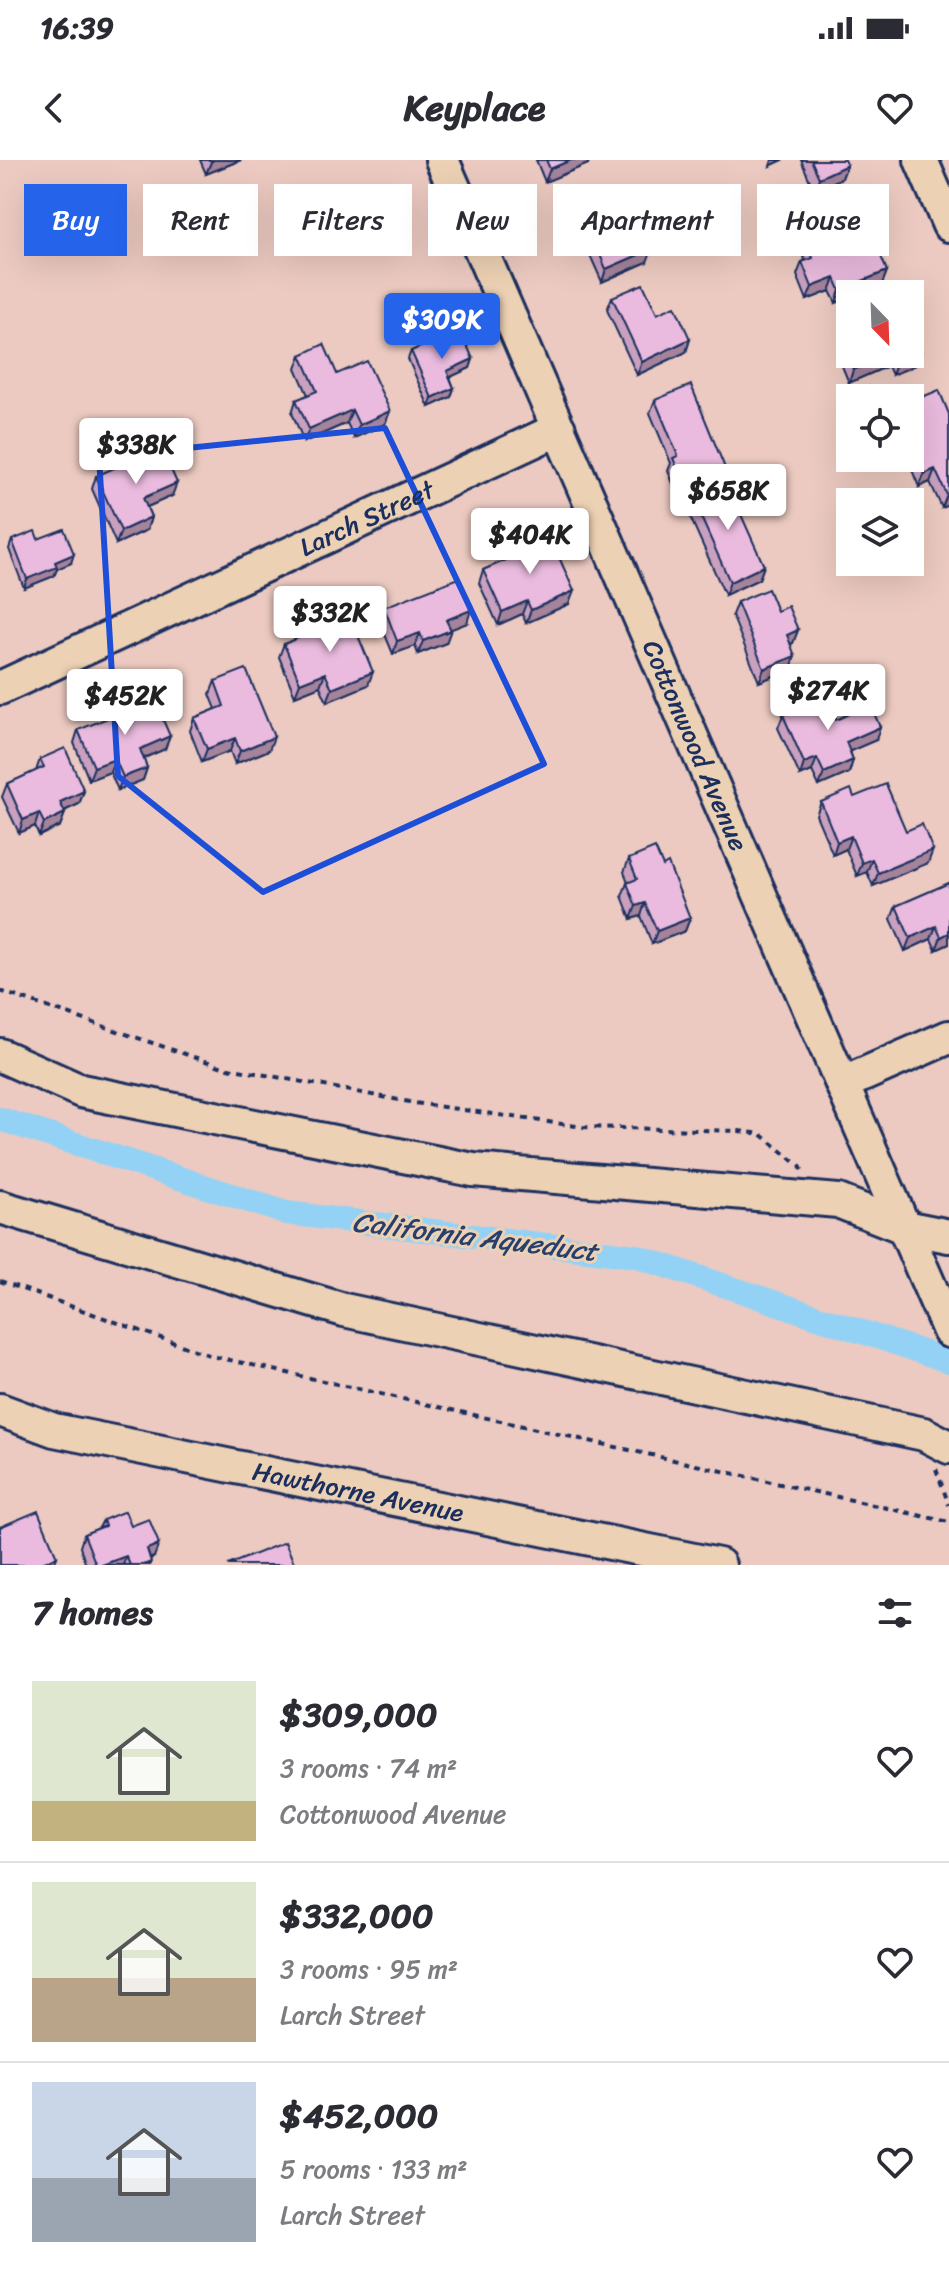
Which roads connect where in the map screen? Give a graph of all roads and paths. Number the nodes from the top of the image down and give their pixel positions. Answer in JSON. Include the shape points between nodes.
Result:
{"nodes":[{"id":1,"x":442,"y":160,"type":"edge"},
{"id":2,"x":921,"y":160,"type":"edge"},
{"id":3,"x":949,"y":225,"type":"edge"},
{"id":4,"x":559,"y":429,"type":"junction"},
{"id":5,"x":0,"y":688,"type":"edge"},
{"id":6,"x":0,"y":991,"type":"edge"},
{"id":7,"x":949,"y":1037,"type":"edge"},
{"id":8,"x":0,"y":1055,"type":"edge"},
{"id":9,"x":842,"y":1084,"type":"junction"},
{"id":10,"x":810,"y":1199,"type":"junction"},
{"id":11,"x":0,"y":1207,"type":"edge"},
{"id":12,"x":904,"y":1227,"type":"junction"},
{"id":13,"x":949,"y":1236,"type":"edge"},
{"id":14,"x":0,"y":1281,"type":"edge"},
{"id":15,"x":949,"y":1331,"type":"edge"},
{"id":16,"x":0,"y":1410,"type":"edge"},
{"id":17,"x":949,"y":1447,"type":"edge"},
{"id":18,"x":949,"y":1522,"type":"edge"},
{"id":19,"x":719,"y":1565,"type":"edge"}],
"edges":[{"from":1,"to":4,"type":"street","name":"Cottonwood Avenue"},
{"from":2,"to":3,"type":"street"},
{"from":4,"to":5,"type":"street","name":"Larch Street"},
{"from":4,"to":9,"type":"street","name":"Cottonwood Avenue"},
{"from":6,"to":10,"type":"path","via":[[223,1067],[583,1127],[761,1134],[800,1166]]},
{"from":7,"to":9,"type":"street"},
{"from":8,"to":10,"type":"street","via":[[81,1091],[473,1170]]},
{"from":9,"to":12,"type":"street","name":"Cottonwood Avenue"},
{"from":10,"to":12,"type":"street","via":[[838,1201]]},
{"from":11,"to":17,"type":"street","via":[[344,1310],[924,1434]]},
{"from":12,"to":13,"type":"street"},
{"from":12,"to":15,"type":"street","name":"Cottonwood Avenue"},
{"from":14,"to":18,"type":"path","via":[[212,1356]]},
{"from":16,"to":19,"type":"street","name":"Hawthorne Avenue","via":[[54,1430]]}]}
